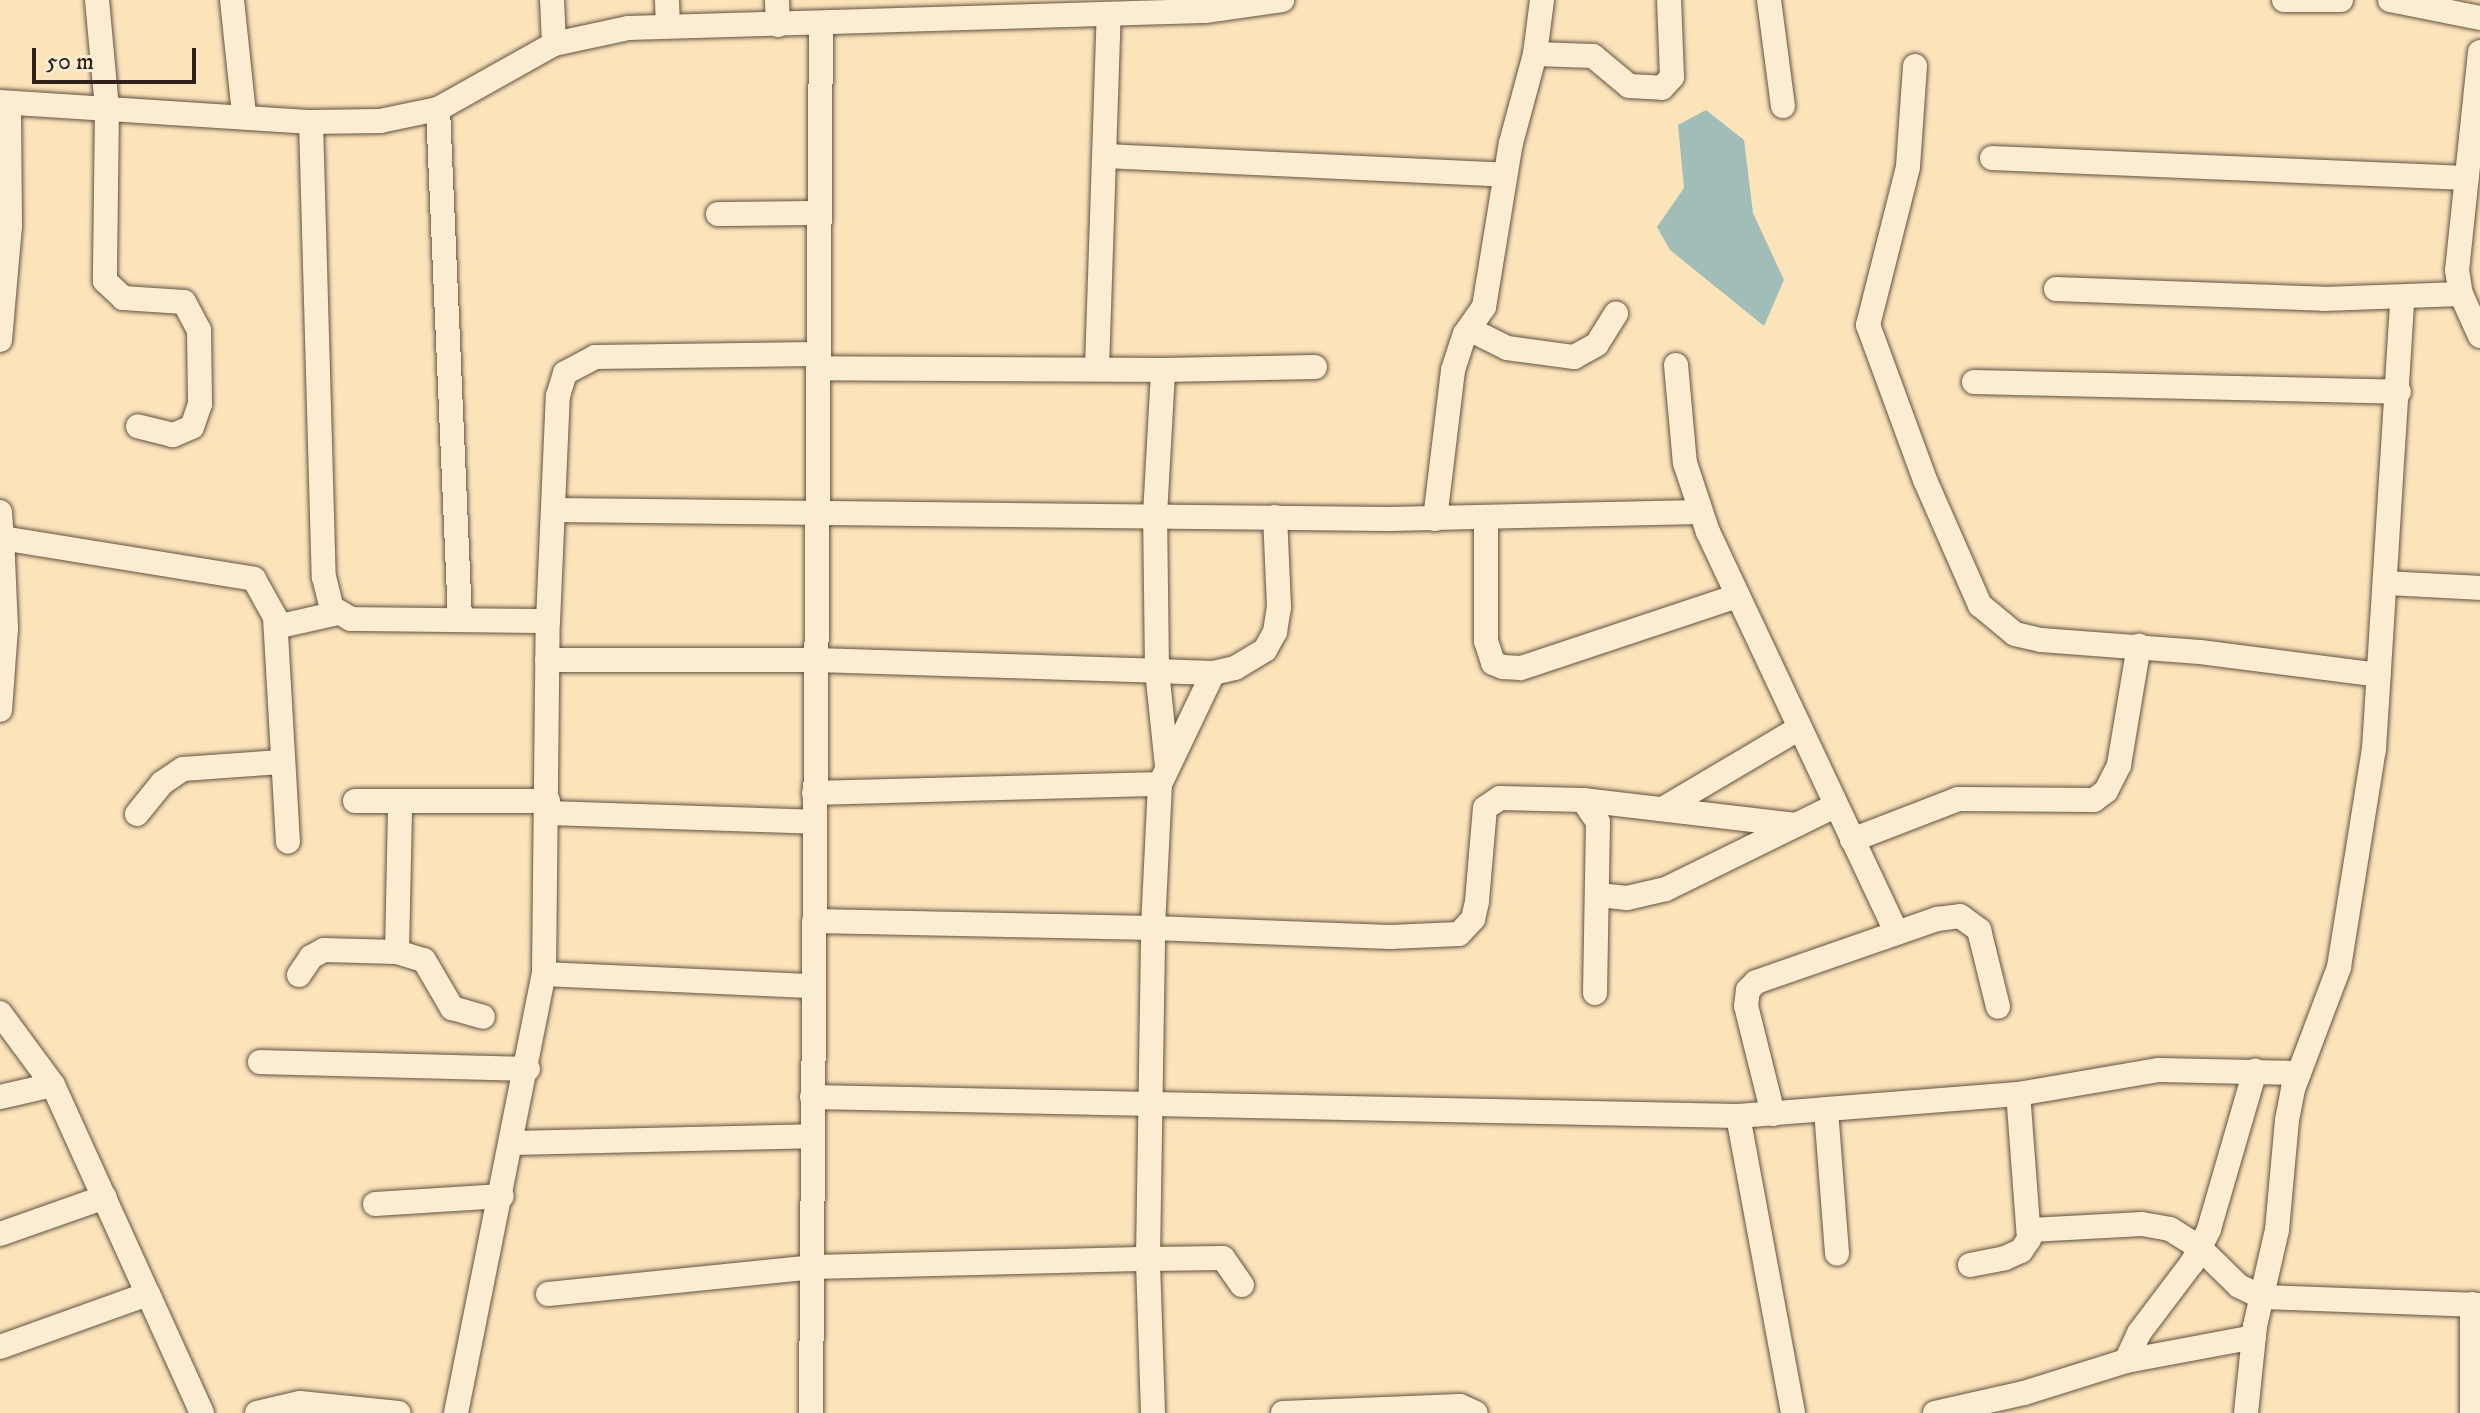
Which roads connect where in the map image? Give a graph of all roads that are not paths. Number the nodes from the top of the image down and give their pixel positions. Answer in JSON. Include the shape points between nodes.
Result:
{"nodes":[{"id":1,"x":97,"y":0,"type":"edge"},
{"id":2,"x":232,"y":0,"type":"edge"},
{"id":3,"x":552,"y":0,"type":"edge"},
{"id":4,"x":777,"y":0,"type":"edge"},
{"id":5,"x":1282,"y":0,"type":"edge"},
{"id":6,"x":1542,"y":0,"type":"edge"},
{"id":7,"x":1669,"y":0,"type":"edge"},
{"id":8,"x":1769,"y":0,"type":"edge"},
{"id":9,"x":2284,"y":0,"type":"edge"},
{"id":10,"x":2341,"y":0,"type":"edge"},
{"id":11,"x":2390,"y":0,"type":"edge"},
{"id":12,"x":978,"y":9,"type":"edge"},
{"id":13,"x":668,"y":12,"type":"edge"},
{"id":14,"x":1109,"y":14,"type":"junction"},
{"id":15,"x":2480,"y":18,"type":"edge"},
{"id":16,"x":778,"y":25,"type":"junction"},
{"id":17,"x":821,"y":25,"type":"junction"},
{"id":18,"x":554,"y":44,"type":"junction"},
{"id":19,"x":2480,"y":52,"type":"edge"},
{"id":20,"x":1535,"y":54,"type":"junction"},
{"id":21,"x":1915,"y":66,"type":"dead end"},
{"id":22,"x":4,"y":103,"type":"edge"},
{"id":23,"x":1783,"y":106,"type":"dead end"},
{"id":24,"x":107,"y":107,"type":"junction"},
{"id":25,"x":438,"y":109,"type":"junction"},
{"id":26,"x":244,"y":114,"type":"junction"},
{"id":27,"x":311,"y":122,"type":"junction"},
{"id":28,"x":1106,"y":156,"type":"junction"},
{"id":29,"x":1992,"y":158,"type":"dead end"},
{"id":30,"x":1505,"y":175,"type":"junction"},
{"id":31,"x":2467,"y":178,"type":"junction"},
{"id":32,"x":818,"y":213,"type":"junction"},
{"id":33,"x":718,"y":214,"type":"dead end"},
{"id":34,"x":2056,"y":289,"type":"dead end"},
{"id":35,"x":2461,"y":294,"type":"junction"},
{"id":36,"x":2402,"y":299,"type":"junction"},
{"id":37,"x":1616,"y":313,"type":"dead end"},
{"id":38,"x":1469,"y":329,"type":"junction"},
{"id":39,"x":2480,"y":336,"type":"edge"},
{"id":40,"x":0,"y":340,"type":"edge"},
{"id":41,"x":817,"y":361,"type":"junction"},
{"id":42,"x":1676,"y":365,"type":"dead end"},
{"id":43,"x":1315,"y":367,"type":"dead end"},
{"id":44,"x":1097,"y":368,"type":"junction"},
{"id":45,"x":1163,"y":370,"type":"junction"},
{"id":46,"x":1974,"y":382,"type":"dead end"},
{"id":47,"x":2399,"y":392,"type":"junction"},
{"id":48,"x":138,"y":426,"type":"dead end"},
{"id":49,"x":555,"y":510,"type":"junction"},
{"id":50,"x":818,"y":511,"type":"junction"},
{"id":51,"x":0,"y":512,"type":"edge"},
{"id":52,"x":1700,"y":512,"type":"junction"},
{"id":53,"x":1155,"y":515,"type":"junction"},
{"id":54,"x":1275,"y":517,"type":"junction"},
{"id":55,"x":1435,"y":519,"type":"junction"},
{"id":56,"x":1486,"y":519,"type":"junction"},
{"id":57,"x":2,"y":538,"type":"edge"},
{"id":58,"x":2385,"y":583,"type":"junction"},
{"id":59,"x":2480,"y":588,"type":"edge"},
{"id":60,"x":1735,"y":597,"type":"junction"},
{"id":61,"x":338,"y":613,"type":"junction"},
{"id":62,"x":460,"y":620,"type":"junction"},
{"id":63,"x":548,"y":621,"type":"junction"},
{"id":64,"x":276,"y":627,"type":"junction"},
{"id":65,"x":2139,"y":646,"type":"junction"},
{"id":66,"x":547,"y":660,"type":"junction"},
{"id":67,"x":816,"y":660,"type":"junction"},
{"id":68,"x":1157,"y":671,"type":"junction"},
{"id":69,"x":1213,"y":673,"type":"junction"},
{"id":70,"x":2379,"y":675,"type":"junction"},
{"id":71,"x":0,"y":710,"type":"edge"},
{"id":72,"x":1798,"y":729,"type":"junction"},
{"id":73,"x":281,"y":762,"type":"junction"},
{"id":74,"x":1164,"y":775,"type":"junction"},
{"id":75,"x":814,"y":793,"type":"junction"},
{"id":76,"x":1583,"y":800,"type":"junction"},
{"id":77,"x":355,"y":801,"type":"dead end"},
{"id":78,"x":400,"y":803,"type":"junction"},
{"id":79,"x":1835,"y":806,"type":"junction"},
{"id":80,"x":548,"y":807,"type":"junction"},
{"id":81,"x":1666,"y":807,"type":"junction"},
{"id":82,"x":137,"y":814,"type":"dead end"},
{"id":83,"x":814,"y":822,"type":"junction"},
{"id":84,"x":1796,"y":825,"type":"junction"},
{"id":85,"x":1852,"y":840,"type":"junction"},
{"id":86,"x":288,"y":842,"type":"dead end"},
{"id":87,"x":1598,"y":895,"type":"junction"},
{"id":88,"x":814,"y":921,"type":"junction"},
{"id":89,"x":1153,"y":928,"type":"junction"},
{"id":90,"x":1897,"y":933,"type":"junction"},
{"id":91,"x":397,"y":952,"type":"junction"},
{"id":92,"x":544,"y":974,"type":"junction"},
{"id":93,"x":299,"y":975,"type":"dead end"},
{"id":94,"x":813,"y":986,"type":"junction"},
{"id":95,"x":1595,"y":993,"type":"dead end"},
{"id":96,"x":1998,"y":1007,"type":"dead end"},
{"id":97,"x":0,"y":1013,"type":"edge"},
{"id":98,"x":483,"y":1017,"type":"dead end"},
{"id":99,"x":260,"y":1062,"type":"dead end"},
{"id":100,"x":528,"y":1069,"type":"junction"},
{"id":101,"x":2255,"y":1071,"type":"junction"},
{"id":102,"x":2299,"y":1073,"type":"junction"},
{"id":103,"x":53,"y":1085,"type":"junction"},
{"id":104,"x":2018,"y":1094,"type":"junction"},
{"id":105,"x":0,"y":1097,"type":"edge"},
{"id":106,"x":812,"y":1097,"type":"junction"},
{"id":107,"x":1154,"y":1101,"type":"junction"},
{"id":108,"x":1826,"y":1110,"type":"junction"},
{"id":109,"x":1773,"y":1114,"type":"junction"},
{"id":110,"x":1738,"y":1116,"type":"junction"},
{"id":111,"x":811,"y":1136,"type":"junction"},
{"id":112,"x":513,"y":1143,"type":"junction"},
{"id":113,"x":502,"y":1196,"type":"junction"},
{"id":114,"x":105,"y":1197,"type":"junction"},
{"id":115,"x":375,"y":1204,"type":"dead end"},
{"id":116,"x":2031,"y":1230,"type":"junction"},
{"id":117,"x":0,"y":1234,"type":"edge"},
{"id":118,"x":2200,"y":1248,"type":"junction"},
{"id":119,"x":1837,"y":1254,"type":"dead end"},
{"id":120,"x":1148,"y":1259,"type":"junction"},
{"id":121,"x":1970,"y":1265,"type":"dead end"},
{"id":122,"x":815,"y":1267,"type":"junction"},
{"id":123,"x":1242,"y":1285,"type":"dead end"},
{"id":124,"x":148,"y":1294,"type":"junction"},
{"id":125,"x":548,"y":1294,"type":"dead end"},
{"id":126,"x":2262,"y":1297,"type":"junction"},
{"id":127,"x":2476,"y":1304,"type":"edge"},
{"id":128,"x":2254,"y":1337,"type":"junction"},
{"id":129,"x":0,"y":1347,"type":"edge"},
{"id":130,"x":2126,"y":1361,"type":"junction"},
{"id":131,"x":195,"y":1411,"type":"edge"},
{"id":132,"x":383,"y":1411,"type":"edge"},
{"id":133,"x":257,"y":1413,"type":"edge"},
{"id":134,"x":456,"y":1413,"type":"edge"},
{"id":135,"x":811,"y":1413,"type":"edge"},
{"id":136,"x":1153,"y":1413,"type":"edge"},
{"id":137,"x":1283,"y":1413,"type":"edge"},
{"id":138,"x":1476,"y":1413,"type":"edge"},
{"id":139,"x":1793,"y":1413,"type":"edge"},
{"id":140,"x":1935,"y":1413,"type":"edge"},
{"id":141,"x":2246,"y":1413,"type":"edge"},
{"id":142,"x":2472,"y":1413,"type":"edge"}],
"edges":[{"from":1,"to":24,"type":"street"},
{"from":2,"to":26,"type":"street"},
{"from":3,"to":18,"type":"street"},
{"from":4,"to":16,"type":"street"},
{"from":5,"to":14,"type":"street","via":[[1205,11]]},
{"from":6,"to":20,"type":"street"},
{"from":7,"to":20,"type":"street","via":[[1672,77],[1662,88],[1629,86],[1593,56]]},
{"from":8,"to":23,"type":"street"},
{"from":9,"to":10,"type":"street"},
{"from":11,"to":15,"type":"street"},
{"from":12,"to":14,"type":"street"},
{"from":12,"to":17,"type":"street"},
{"from":13,"to":16,"type":"street"},
{"from":13,"to":18,"type":"street"},
{"from":14,"to":28,"type":"street"},
{"from":16,"to":17,"type":"street"},
{"from":17,"to":32,"type":"street"},
{"from":18,"to":25,"type":"street"},
{"from":19,"to":31,"type":"street"},
{"from":20,"to":30,"type":"street"},
{"from":21,"to":65,"type":"street","via":[[1908,167],[1891,244],[1869,308],[1873,345],[1897,408],[1971,586],[1996,622],[2041,640]]},
{"from":22,"to":24,"type":"street"},
{"from":22,"to":40,"type":"street","via":[[10,226]]},
{"from":24,"to":26,"type":"street"},
{"from":24,"to":48,"type":"street","via":[[105,281],[123,298],[184,302],[199,330],[200,404],[192,427],[173,435]]},
{"from":25,"to":27,"type":"street","via":[[380,121]]},
{"from":25,"to":62,"type":"street"},
{"from":26,"to":27,"type":"street"},
{"from":27,"to":61,"type":"street","via":[[324,577]]},
{"from":28,"to":30,"type":"street"},
{"from":28,"to":44,"type":"street"},
{"from":29,"to":31,"type":"street"},
{"from":30,"to":38,"type":"street","via":[[1484,307]]},
{"from":31,"to":35,"type":"street","via":[[2457,270]]},
{"from":32,"to":33,"type":"street"},
{"from":32,"to":41,"type":"street"},
{"from":34,"to":36,"type":"street"},
{"from":35,"to":36,"type":"street"},
{"from":35,"to":39,"type":"street"},
{"from":36,"to":47,"type":"street"},
{"from":37,"to":38,"type":"street","via":[[1597,344],[1574,357],[1507,348]]},
{"from":38,"to":55,"type":"street","via":[[1453,370]]},
{"from":41,"to":44,"type":"street"},
{"from":41,"to":49,"type":"street","via":[[595,357],[580,363],[565,373],[558,396]]},
{"from":41,"to":50,"type":"street"},
{"from":42,"to":52,"type":"street","via":[[1679,432]]},
{"from":43,"to":45,"type":"street"},
{"from":44,"to":45,"type":"street"},
{"from":45,"to":53,"type":"street"},
{"from":46,"to":47,"type":"street"},
{"from":47,"to":58,"type":"street"},
{"from":49,"to":50,"type":"street"},
{"from":49,"to":63,"type":"street"},
{"from":50,"to":53,"type":"street"},
{"from":50,"to":67,"type":"street"},
{"from":51,"to":57,"type":"street"},
{"from":52,"to":56,"type":"street"},
{"from":52,"to":60,"type":"street"},
{"from":53,"to":54,"type":"street"},
{"from":53,"to":68,"type":"street"},
{"from":54,"to":55,"type":"street"},
{"from":54,"to":69,"type":"street","via":[[1280,578],[1275,632],[1253,660]]},
{"from":55,"to":56,"type":"street"},
{"from":56,"to":60,"type":"street","via":[[1486,641],[1493,663],[1503,667],[1521,668]]},
{"from":57,"to":64,"type":"street","via":[[254,579],[272,604]]},
{"from":57,"to":71,"type":"street","via":[[6,628]]},
{"from":58,"to":59,"type":"street"},
{"from":58,"to":70,"type":"street"},
{"from":60,"to":72,"type":"street"},
{"from":61,"to":62,"type":"street","via":[[351,619]]},
{"from":61,"to":64,"type":"street"},
{"from":62,"to":63,"type":"street"},
{"from":63,"to":66,"type":"street"},
{"from":64,"to":73,"type":"street"},
{"from":65,"to":70,"type":"street"},
{"from":65,"to":85,"type":"street","via":[[2119,765],[2106,791],[2094,800],[1958,799]]},
{"from":66,"to":67,"type":"street"},
{"from":66,"to":80,"type":"street"},
{"from":67,"to":68,"type":"street"},
{"from":67,"to":75,"type":"street"},
{"from":68,"to":69,"type":"street"},
{"from":68,"to":74,"type":"street"},
{"from":69,"to":74,"type":"street"},
{"from":70,"to":102,"type":"street","via":[[2374,749],[2339,967]]},
{"from":72,"to":79,"type":"street"},
{"from":72,"to":81,"type":"street"},
{"from":73,"to":82,"type":"street","via":[[183,769],[162,783]]},
{"from":73,"to":86,"type":"street"},
{"from":74,"to":75,"type":"street"},
{"from":74,"to":89,"type":"street"},
{"from":75,"to":83,"type":"street"},
{"from":76,"to":81,"type":"street"},
{"from":76,"to":87,"type":"street","via":[[1598,822]]},
{"from":76,"to":89,"type":"street","via":[[1500,798],[1485,808],[1477,901],[1473,919],[1459,934],[1390,937]]},
{"from":77,"to":78,"type":"street"},
{"from":78,"to":80,"type":"street"},
{"from":78,"to":91,"type":"street"},
{"from":79,"to":84,"type":"street"},
{"from":79,"to":85,"type":"street"},
{"from":80,"to":83,"type":"street"},
{"from":80,"to":92,"type":"street"},
{"from":81,"to":84,"type":"street"},
{"from":83,"to":88,"type":"street"},
{"from":84,"to":87,"type":"street","via":[[1650,895]]},
{"from":85,"to":90,"type":"street"},
{"from":87,"to":95,"type":"street"},
{"from":88,"to":89,"type":"street"},
{"from":88,"to":94,"type":"street"},
{"from":89,"to":107,"type":"street"},
{"from":90,"to":96,"type":"street","via":[[1951,915],[1970,921],[1979,930]]},
{"from":90,"to":109,"type":"street","via":[[1756,982],[1748,990],[1746,1006]]},
{"from":91,"to":93,"type":"street","via":[[324,950],[311,957]]},
{"from":91,"to":98,"type":"street","via":[[424,960],[452,1008]]},
{"from":92,"to":94,"type":"street"},
{"from":92,"to":100,"type":"street"},
{"from":94,"to":106,"type":"street"},
{"from":97,"to":103,"type":"street"},
{"from":99,"to":100,"type":"street"},
{"from":100,"to":112,"type":"street"},
{"from":101,"to":102,"type":"street"},
{"from":101,"to":104,"type":"street","via":[[2159,1070]]},
{"from":101,"to":118,"type":"street"},
{"from":102,"to":126,"type":"street","via":[[2287,1120],[2277,1230]]},
{"from":103,"to":105,"type":"street"},
{"from":103,"to":114,"type":"street"},
{"from":104,"to":108,"type":"street"},
{"from":104,"to":116,"type":"street"},
{"from":106,"to":107,"type":"street"},
{"from":106,"to":111,"type":"street"},
{"from":107,"to":110,"type":"street"},
{"from":107,"to":120,"type":"street"},
{"from":108,"to":109,"type":"street"},
{"from":108,"to":119,"type":"street"},
{"from":109,"to":110,"type":"street"},
{"from":110,"to":139,"type":"street"},
{"from":111,"to":112,"type":"street"},
{"from":111,"to":122,"type":"street"},
{"from":112,"to":113,"type":"street"},
{"from":113,"to":115,"type":"street"},
{"from":113,"to":134,"type":"street"},
{"from":114,"to":117,"type":"street"},
{"from":114,"to":124,"type":"street"},
{"from":116,"to":118,"type":"street","via":[[2142,1224],[2170,1229]]},
{"from":116,"to":121,"type":"street","via":[[2021,1251]]},
{"from":118,"to":126,"type":"street","via":[[2239,1286]]},
{"from":118,"to":130,"type":"street","via":[[2139,1333]]},
{"from":120,"to":122,"type":"street"},
{"from":120,"to":123,"type":"street","via":[[1223,1258]]},
{"from":120,"to":136,"type":"street"},
{"from":122,"to":125,"type":"street"},
{"from":122,"to":135,"type":"street"},
{"from":124,"to":129,"type":"street"},
{"from":124,"to":131,"type":"street"},
{"from":126,"to":127,"type":"street"},
{"from":126,"to":128,"type":"street"},
{"from":127,"to":142,"type":"street"},
{"from":128,"to":130,"type":"street"},
{"from":128,"to":141,"type":"street"},
{"from":130,"to":140,"type":"street","via":[[2024,1393]]},
{"from":132,"to":133,"type":"street","via":[[300,1403]]},
{"from":137,"to":138,"type":"street","via":[[1460,1406]]}]}
